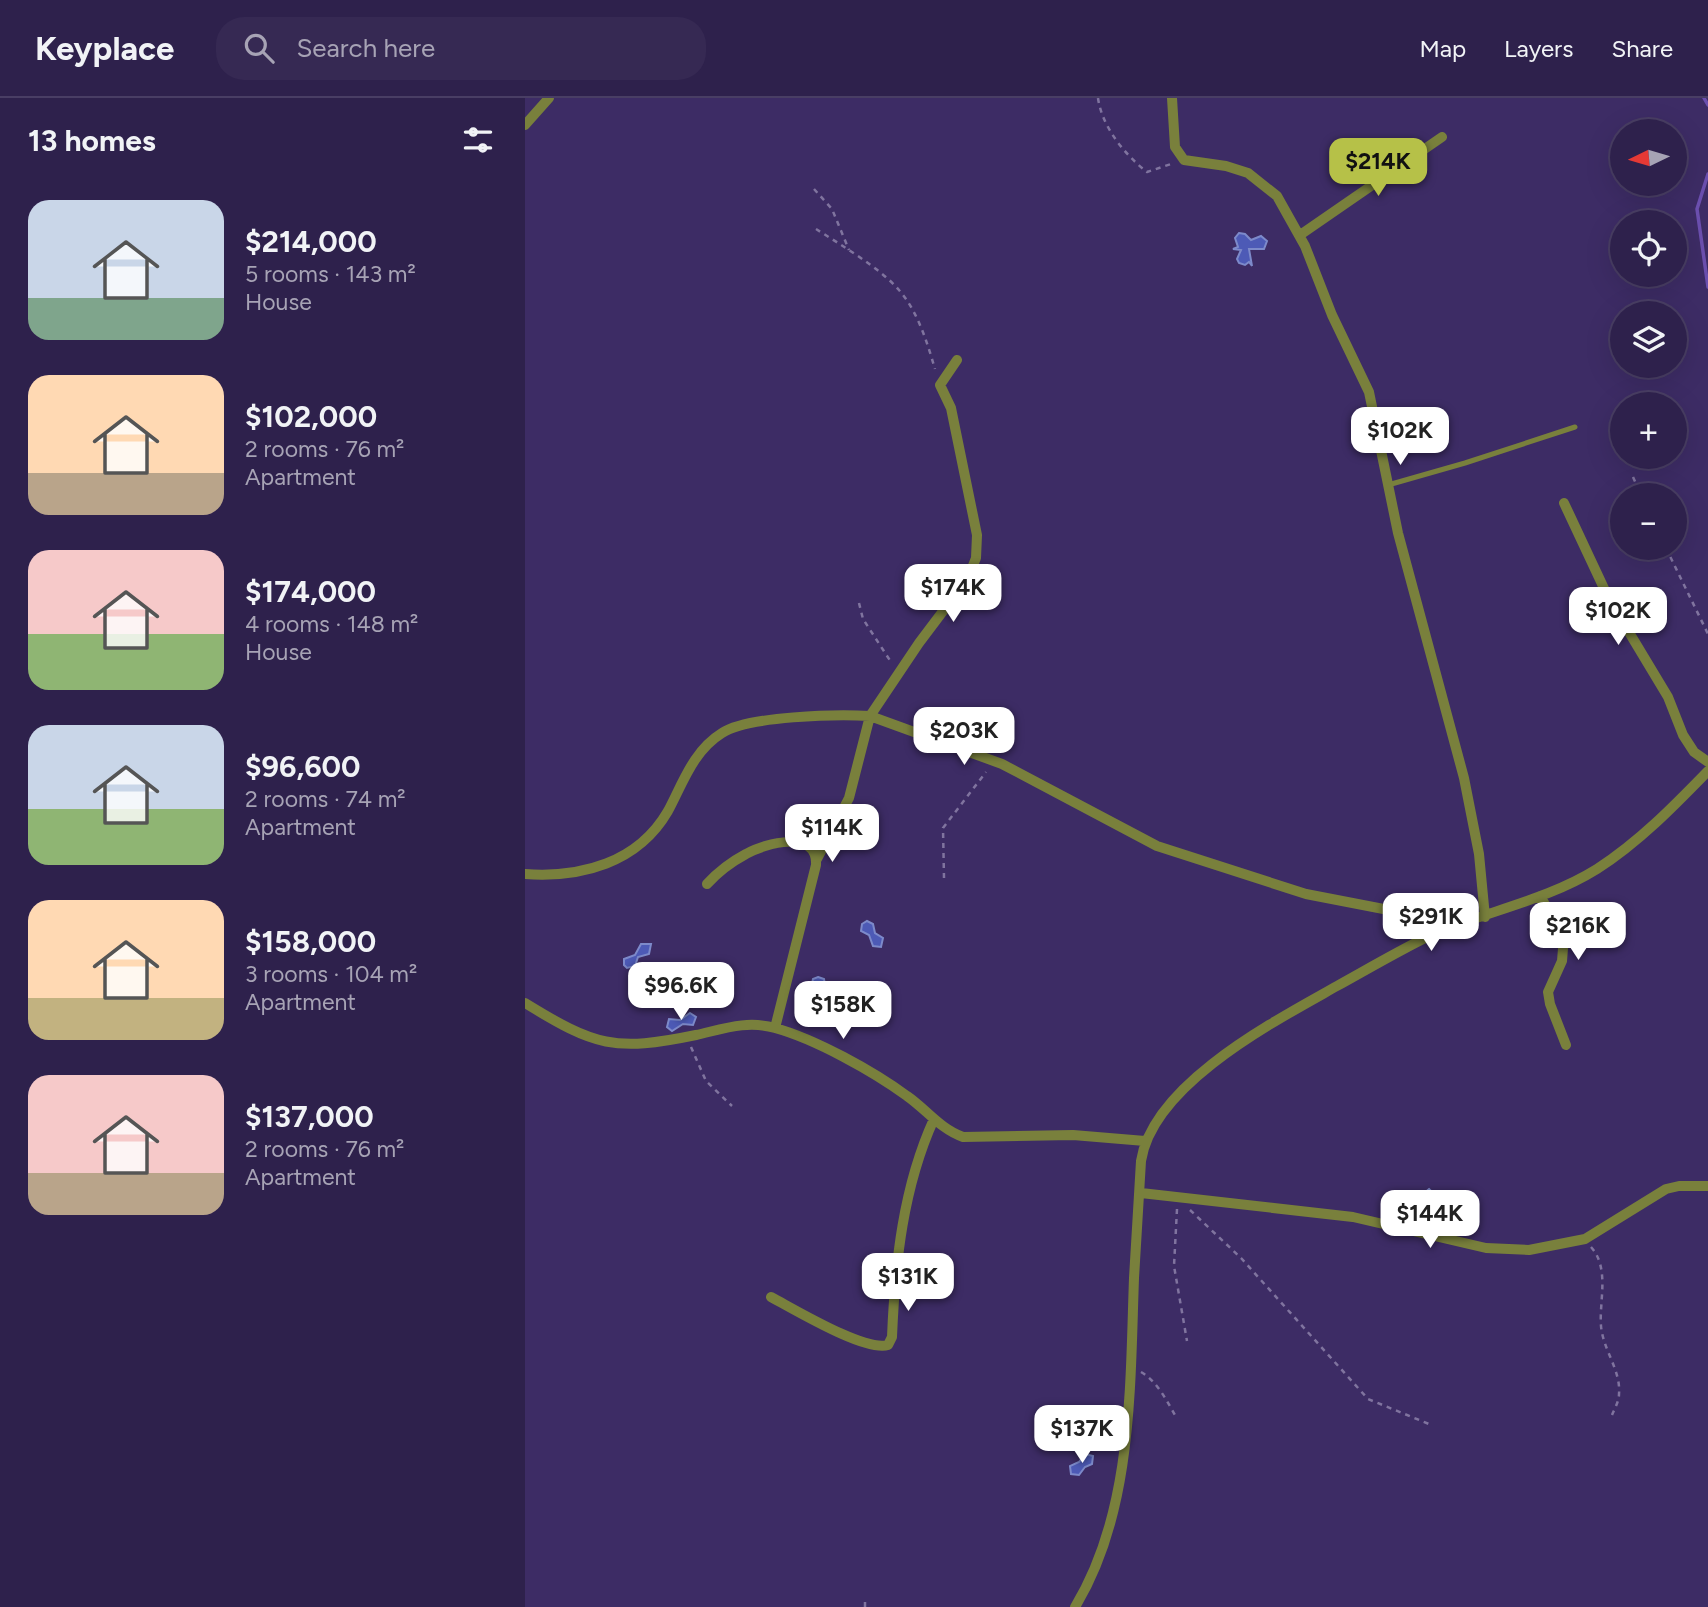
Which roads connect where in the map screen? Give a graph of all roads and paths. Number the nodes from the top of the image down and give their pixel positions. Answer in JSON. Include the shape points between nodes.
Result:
{"nodes":[{"id":1,"x":549,"y":98,"type":"edge"},
{"id":2,"x":1098,"y":98,"type":"edge"},
{"id":3,"x":1172,"y":98,"type":"edge"},
{"id":4,"x":525,"y":125,"type":"edge"},
{"id":5,"x":1442,"y":137,"type":"dead end"},
{"id":6,"x":1184,"y":160,"type":"junction"},
{"id":7,"x":814,"y":189,"type":"dead end"},
{"id":8,"x":816,"y":229,"type":"dead end"},
{"id":9,"x":1300,"y":235,"type":"junction"},
{"id":10,"x":849,"y":250,"type":"junction"},
{"id":11,"x":957,"y":360,"type":"dead end"},
{"id":12,"x":940,"y":386,"type":"junction"},
{"id":13,"x":1575,"y":427,"type":"dead end"},
{"id":14,"x":1633,"y":477,"type":"dead end"},
{"id":15,"x":1636,"y":483,"type":"edge"},
{"id":16,"x":1388,"y":485,"type":"junction"},
{"id":17,"x":1564,"y":503,"type":"dead end"},
{"id":18,"x":1672,"y":560,"type":"edge"},
{"id":19,"x":859,"y":603,"type":"dead end"},
{"id":20,"x":1708,"y":634,"type":"edge"},
{"id":21,"x":894,"y":679,"type":"junction"},
{"id":22,"x":870,"y":716,"type":"junction"},
{"id":23,"x":995,"y":761,"type":"junction"},
{"id":24,"x":1708,"y":762,"type":"edge"},
{"id":25,"x":1708,"y":771,"type":"edge"},
{"id":26,"x":817,"y":859,"type":"junction"},
{"id":27,"x":525,"y":874,"type":"edge"},
{"id":28,"x":944,"y":878,"type":"dead end"},
{"id":29,"x":707,"y":884,"type":"dead end"},
{"id":30,"x":1540,"y":896,"type":"junction"},
{"id":31,"x":1485,"y":917,"type":"junction"},
{"id":32,"x":1451,"y":928,"type":"junction"},
{"id":33,"x":525,"y":1003,"type":"edge"},
{"id":34,"x":775,"y":1028,"type":"junction"},
{"id":35,"x":686,"y":1036,"type":"junction"},
{"id":36,"x":1566,"y":1045,"type":"dead end"},
{"id":37,"x":732,"y":1106,"type":"dead end"},
{"id":38,"x":934,"y":1119,"type":"junction"},
{"id":39,"x":1145,"y":1141,"type":"junction"},
{"id":40,"x":1708,"y":1186,"type":"edge"},
{"id":41,"x":1141,"y":1193,"type":"junction"},
{"id":42,"x":1177,"y":1199,"type":"junction"},
{"id":43,"x":1585,"y":1239,"type":"junction"},
{"id":44,"x":771,"y":1297,"type":"dead end"},
{"id":45,"x":1187,"y":1341,"type":"dead end"},
{"id":46,"x":1132,"y":1367,"type":"junction"},
{"id":47,"x":1612,"y":1415,"type":"dead end"},
{"id":48,"x":1176,"y":1417,"type":"dead end"},
{"id":49,"x":1429,"y":1424,"type":"dead end"},
{"id":50,"x":865,"y":1602,"type":"dead end"},
{"id":51,"x":866,"y":1607,"type":"edge"},
{"id":52,"x":1075,"y":1607,"type":"edge"}],
"edges":[{"from":1,"to":4,"type":"street"},
{"from":2,"to":6,"type":"path","via":[[1108,127],[1130,159],[1147,172]]},
{"from":3,"to":6,"type":"street","via":[[1175,147]]},
{"from":5,"to":9,"type":"street"},
{"from":6,"to":9,"type":"street","via":[[1248,173],[1277,196]]},
{"from":7,"to":10,"type":"path","via":[[832,209]]},
{"from":8,"to":10,"type":"path"},
{"from":9,"to":16,"type":"street","via":[[1369,392]]},
{"from":10,"to":12,"type":"path","via":[[899,290],[928,344]]},
{"from":11,"to":12,"type":"street"},
{"from":12,"to":21,"type":"street","via":[[951,408],[977,535],[976,558],[968,578]]},
{"from":13,"to":16,"type":"lane"},
{"from":14,"to":15,"type":"path"},
{"from":16,"to":31,"type":"street","via":[[1464,778]]},
{"from":17,"to":24,"type":"street","via":[[1609,599],[1668,697],[1683,735]]},
{"from":18,"to":20,"type":"path"},
{"from":19,"to":21,"type":"path","via":[[863,619],[891,661]]},
{"from":21,"to":22,"type":"street"},
{"from":22,"to":23,"type":"street"},
{"from":22,"to":26,"type":"street","via":[[849,798]]},
{"from":22,"to":27,"type":"street","via":[[736,726],[702,749],[656,828],[623,857],[576,874]]},
{"from":23,"to":28,"type":"path","via":[[943,828]]},
{"from":23,"to":32,"type":"street","via":[[1157,846],[1306,894],[1430,918]]},
{"from":25,"to":30,"type":"street","via":[[1626,848],[1597,869]]},
{"from":26,"to":29,"type":"street","via":[[812,848],[802,842],[761,847],[735,860]]},
{"from":26,"to":34,"type":"street"},
{"from":30,"to":31,"type":"street"},
{"from":30,"to":36,"type":"street","via":[[1564,936],[1562,961],[1548,992]]},
{"from":31,"to":32,"type":"street"},
{"from":32,"to":39,"type":"street","via":[[1373,966],[1238,1044],[1180,1093]]},
{"from":33,"to":35,"type":"street","via":[[563,1026],[605,1043],[649,1043]]},
{"from":34,"to":35,"type":"street","via":[[737,1025]]},
{"from":34,"to":38,"type":"street","via":[[875,1076]]},
{"from":35,"to":37,"type":"path","via":[[706,1081]]},
{"from":38,"to":39,"type":"street","via":[[963,1137],[1073,1135]]},
{"from":38,"to":44,"type":"street","via":[[909,1191],[888,1345],[872,1346]]},
{"from":39,"to":41,"type":"street"},
{"from":40,"to":43,"type":"street","via":[[1666,1189]]},
{"from":41,"to":42,"type":"street"},
{"from":41,"to":46,"type":"street"},
{"from":42,"to":43,"type":"street","via":[[1353,1217],[1506,1250]]},
{"from":42,"to":45,"type":"path","via":[[1174,1266]]},
{"from":42,"to":49,"type":"path","via":[[1241,1258],[1367,1399]]},
{"from":43,"to":47,"type":"path","via":[[1596,1253],[1603,1300],[1600,1324],[1618,1377],[1620,1396]]},
{"from":46,"to":48,"type":"path","via":[[1148,1376]]},
{"from":46,"to":52,"type":"street","via":[[1109,1528],[1099,1563]]},
{"from":50,"to":51,"type":"path"}]}
